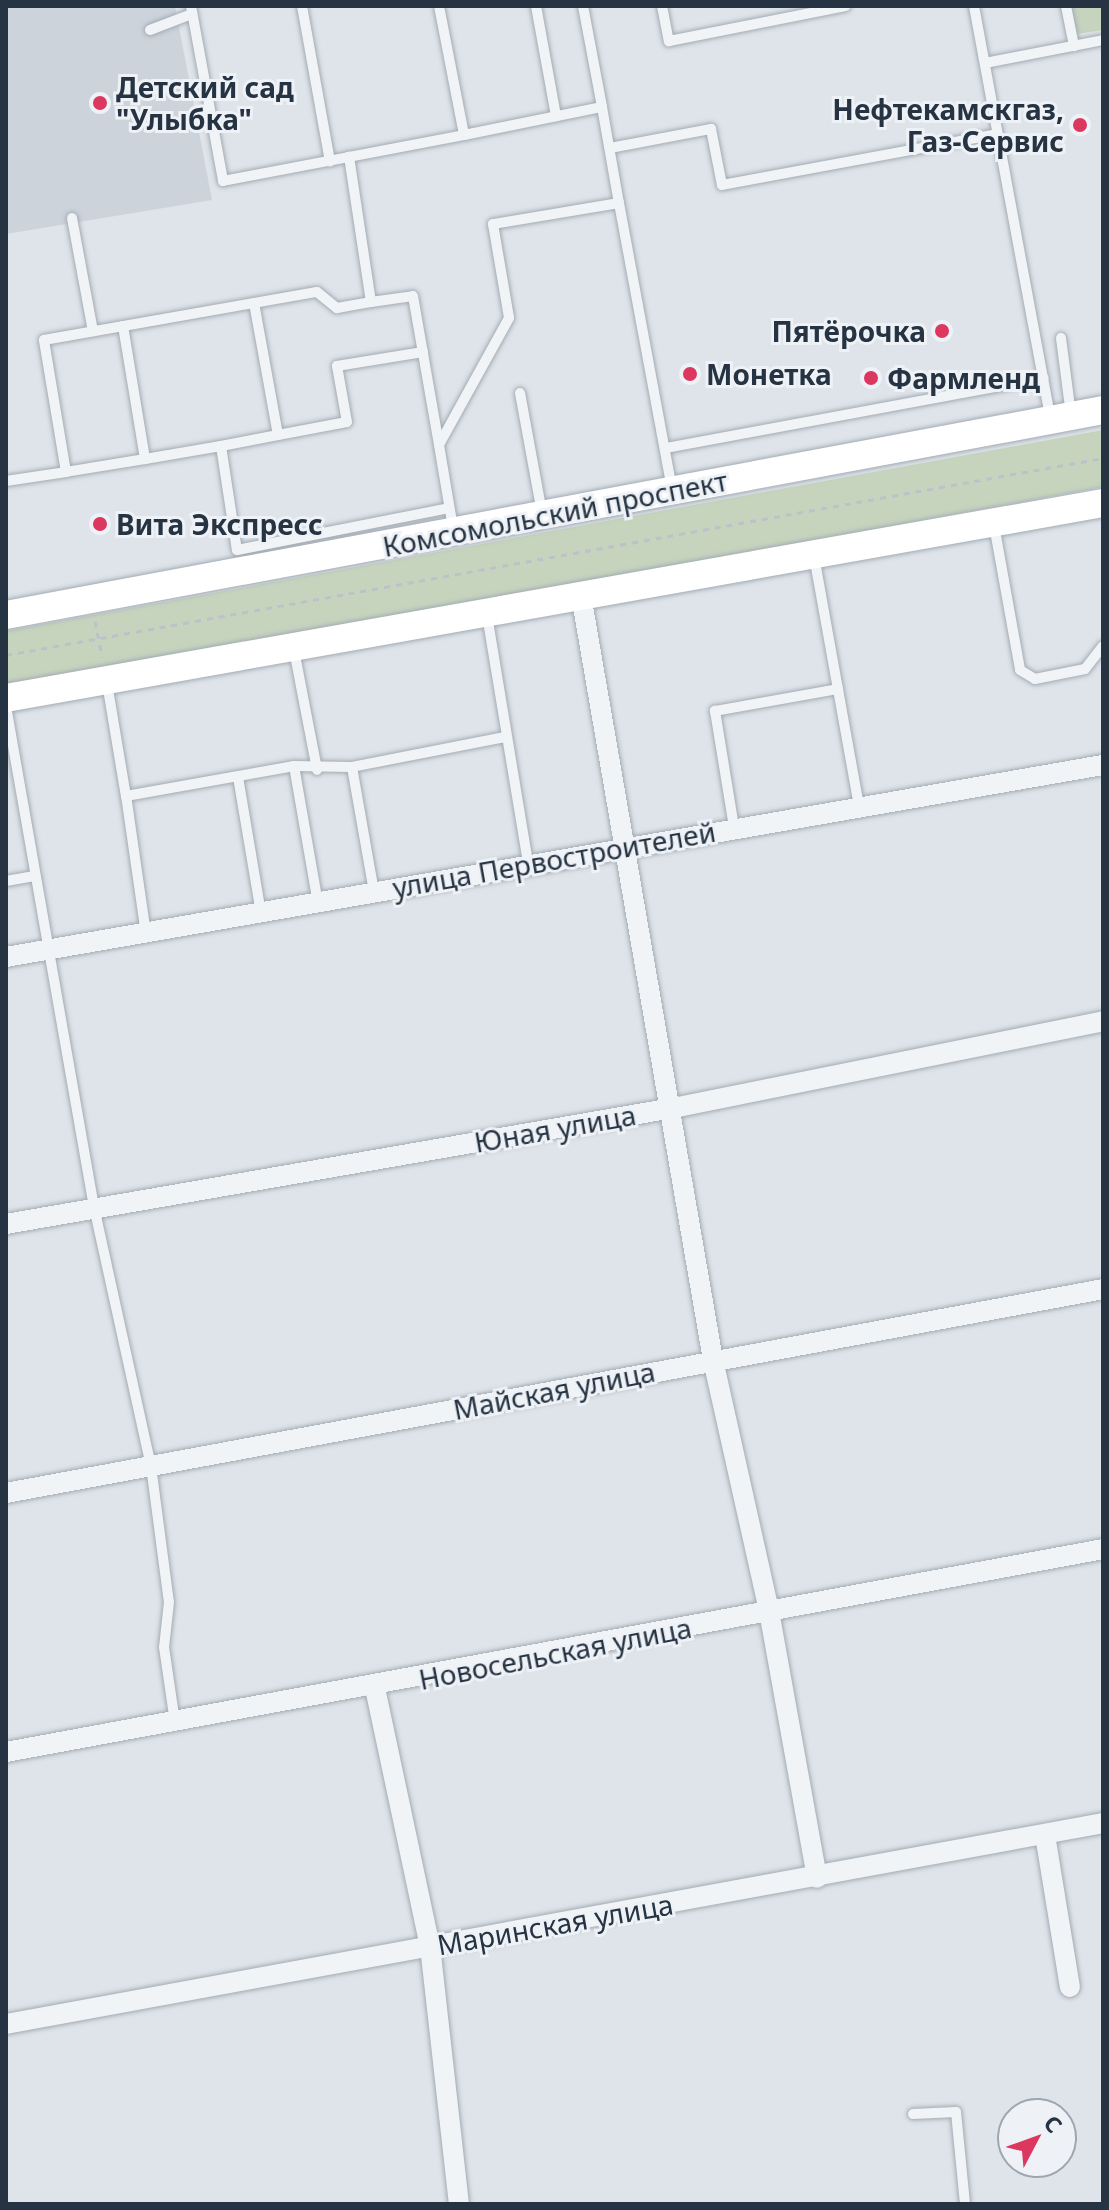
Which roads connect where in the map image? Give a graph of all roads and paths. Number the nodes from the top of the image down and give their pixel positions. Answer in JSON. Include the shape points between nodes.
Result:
{"nodes":[{"id":1,"x":302,"y":6,"type":"edge"},
{"id":2,"x":439,"y":6,"type":"edge"},
{"id":3,"x":536,"y":6,"type":"edge"},
{"id":4,"x":583,"y":6,"type":"edge"},
{"id":5,"x":662,"y":6,"type":"edge"},
{"id":6,"x":846,"y":6,"type":"edge"},
{"id":7,"x":974,"y":6,"type":"edge"},
{"id":8,"x":1066,"y":6,"type":"edge"},
{"id":9,"x":191,"y":10,"type":"edge"},
{"id":10,"x":150,"y":30,"type":"dead end"},
{"id":11,"x":1103,"y":40,"type":"edge"},
{"id":12,"x":1074,"y":46,"type":"junction"},
{"id":13,"x":985,"y":63,"type":"junction"},
{"id":14,"x":602,"y":107,"type":"junction"},
{"id":15,"x":556,"y":116,"type":"junction"},
{"id":16,"x":997,"y":134,"type":"junction"},
{"id":17,"x":464,"y":135,"type":"junction"},
{"id":18,"x":610,"y":148,"type":"junction"},
{"id":19,"x":349,"y":157,"type":"junction"},
{"id":20,"x":330,"y":161,"type":"junction"},
{"id":21,"x":619,"y":203,"type":"junction"},
{"id":22,"x":72,"y":218,"type":"dead end"},
{"id":23,"x":371,"y":302,"type":"junction"},
{"id":24,"x":254,"y":303,"type":"junction"},
{"id":25,"x":123,"y":326,"type":"junction"},
{"id":26,"x":93,"y":331,"type":"junction"},
{"id":27,"x":1061,"y":338,"type":"dead end"},
{"id":28,"x":423,"y":352,"type":"junction"},
{"id":29,"x":1044,"y":378,"type":"junction"},
{"id":30,"x":520,"y":393,"type":"dead end"},
{"id":31,"x":1103,"y":410,"type":"edge"},
{"id":32,"x":1061,"y":418,"type":"junction"},
{"id":33,"x":278,"y":435,"type":"junction"},
{"id":34,"x":439,"y":445,"type":"junction"},
{"id":35,"x":221,"y":446,"type":"junction"},
{"id":36,"x":666,"y":448,"type":"junction"},
{"id":37,"x":1103,"y":458,"type":"edge"},
{"id":38,"x":145,"y":459,"type":"junction"},
{"id":39,"x":66,"y":472,"type":"junction"},
{"id":40,"x":6,"y":481,"type":"edge"},
{"id":41,"x":672,"y":491,"type":"junction"},
{"id":42,"x":1103,"y":503,"type":"edge"},
{"id":43,"x":542,"y":514,"type":"junction"},
{"id":44,"x":451,"y":519,"type":"junction"},
{"id":45,"x":993,"y":523,"type":"junction"},
{"id":46,"x":814,"y":554,"type":"junction"},
{"id":47,"x":581,"y":595,"type":"junction"},
{"id":48,"x":93,"y":610,"type":"dead end"},
{"id":49,"x":487,"y":613,"type":"junction"},
{"id":50,"x":6,"y":615,"type":"edge"},
{"id":51,"x":99,"y":638,"type":"junction"},
{"id":52,"x":1103,"y":646,"type":"edge"},
{"id":53,"x":294,"y":649,"type":"junction"},
{"id":54,"x":6,"y":655,"type":"edge"},
{"id":55,"x":106,"y":675,"type":"junction"},
{"id":56,"x":838,"y":689,"type":"junction"},
{"id":57,"x":6,"y":698,"type":"edge"},
{"id":58,"x":6,"y":706,"type":"edge"},
{"id":59,"x":8,"y":732,"type":"edge"},
{"id":60,"x":505,"y":737,"type":"junction"},
{"id":61,"x":1103,"y":765,"type":"edge"},
{"id":62,"x":294,"y":766,"type":"junction"},
{"id":63,"x":352,"y":767,"type":"junction"},
{"id":64,"x":317,"y":770,"type":"junction"},
{"id":65,"x":238,"y":777,"type":"junction"},
{"id":66,"x":126,"y":796,"type":"junction"},
{"id":67,"x":859,"y":806,"type":"junction"},
{"id":68,"x":734,"y":827,"type":"junction"},
{"id":69,"x":626,"y":845,"type":"junction"},
{"id":70,"x":528,"y":864,"type":"junction"},
{"id":71,"x":35,"y":876,"type":"junction"},
{"id":72,"x":6,"y":881,"type":"edge"},
{"id":73,"x":374,"y":892,"type":"junction"},
{"id":74,"x":318,"y":903,"type":"junction"},
{"id":75,"x":261,"y":913,"type":"junction"},
{"id":76,"x":146,"y":934,"type":"junction"},
{"id":77,"x":47,"y":949,"type":"junction"},
{"id":78,"x":6,"y":957,"type":"edge"},
{"id":79,"x":1103,"y":1021,"type":"edge"},
{"id":80,"x":673,"y":1108,"type":"junction"},
{"id":81,"x":94,"y":1207,"type":"junction"},
{"id":82,"x":6,"y":1224,"type":"edge"},
{"id":83,"x":1103,"y":1289,"type":"edge"},
{"id":84,"x":713,"y":1360,"type":"junction"},
{"id":85,"x":151,"y":1466,"type":"junction"},
{"id":86,"x":6,"y":1493,"type":"edge"},
{"id":87,"x":1103,"y":1549,"type":"edge"},
{"id":88,"x":769,"y":1611,"type":"junction"},
{"id":89,"x":375,"y":1688,"type":"junction"},
{"id":90,"x":175,"y":1722,"type":"junction"},
{"id":91,"x":6,"y":1752,"type":"edge"},
{"id":92,"x":1103,"y":1823,"type":"edge"},
{"id":93,"x":1045,"y":1835,"type":"junction"},
{"id":94,"x":817,"y":1878,"type":"junction"},
{"id":95,"x":430,"y":1946,"type":"junction"},
{"id":96,"x":1070,"y":1987,"type":"dead end"},
{"id":97,"x":6,"y":2024,"type":"edge"},
{"id":98,"x":913,"y":2114,"type":"dead end"},
{"id":99,"x":459,"y":2204,"type":"edge"},
{"id":100,"x":965,"y":2204,"type":"edge"}],
"edges":[{"from":1,"to":20,"type":"lane"},
{"from":2,"to":17,"type":"lane"},
{"from":3,"to":15,"type":"lane"},
{"from":4,"to":14,"type":"lane"},
{"from":5,"to":6,"type":"lane","via":[[669,41]]},
{"from":7,"to":13,"type":"lane"},
{"from":8,"to":12,"type":"lane"},
{"from":9,"to":10,"type":"lane"},
{"from":9,"to":20,"type":"lane","via":[[223,181]]},
{"from":11,"to":12,"type":"lane"},
{"from":12,"to":13,"type":"lane"},
{"from":13,"to":16,"type":"lane"},
{"from":14,"to":15,"type":"lane"},
{"from":14,"to":18,"type":"lane"},
{"from":15,"to":17,"type":"lane"},
{"from":16,"to":18,"type":"lane","via":[[722,185],[711,129]]},
{"from":16,"to":29,"type":"lane"},
{"from":17,"to":19,"type":"lane"},
{"from":18,"to":21,"type":"lane"},
{"from":19,"to":20,"type":"lane"},
{"from":19,"to":23,"type":"lane"},
{"from":21,"to":34,"type":"lane","via":[[493,224],[509,318]]},
{"from":21,"to":36,"type":"lane"},
{"from":22,"to":26,"type":"lane"},
{"from":23,"to":24,"type":"lane","via":[[337,308],[317,292]]},
{"from":23,"to":28,"type":"lane","via":[[413,296]]},
{"from":24,"to":25,"type":"lane"},
{"from":24,"to":33,"type":"lane"},
{"from":25,"to":26,"type":"lane"},
{"from":25,"to":38,"type":"lane"},
{"from":26,"to":39,"type":"lane","via":[[44,340]]},
{"from":27,"to":32,"type":"lane"},
{"from":28,"to":33,"type":"lane","via":[[337,366],[347,422]]},
{"from":28,"to":34,"type":"lane"},
{"from":29,"to":32,"type":"lane"},
{"from":29,"to":36,"type":"lane"},
{"from":30,"to":43,"type":"lane"},
{"from":31,"to":32,"type":"main road","name":"Комсомольский проспект"},
{"from":32,"to":41,"type":"main road","name":"Комсомольский проспект"},
{"from":33,"to":35,"type":"lane"},
{"from":34,"to":44,"type":"lane"},
{"from":35,"to":38,"type":"lane"},
{"from":35,"to":44,"type":"lane","via":[[237,550]]},
{"from":36,"to":41,"type":"lane"},
{"from":37,"to":51,"type":"path"},
{"from":38,"to":39,"type":"lane"},
{"from":39,"to":40,"type":"lane"},
{"from":41,"to":43,"type":"main road","name":"Комсомольский проспект"},
{"from":42,"to":45,"type":"main road"},
{"from":43,"to":44,"type":"main road","name":"Комсомольский проспект"},
{"from":44,"to":50,"type":"main road","name":"Комсомольский проспект"},
{"from":45,"to":46,"type":"main road"},
{"from":45,"to":52,"type":"lane","via":[[1020,670],[1035,679],[1085,669]]},
{"from":46,"to":47,"type":"main road"},
{"from":46,"to":56,"type":"lane"},
{"from":47,"to":49,"type":"main road"},
{"from":47,"to":69,"type":"street"},
{"from":48,"to":51,"type":"path"},
{"from":49,"to":53,"type":"main road"},
{"from":49,"to":60,"type":"lane"},
{"from":51,"to":54,"type":"path"},
{"from":51,"to":55,"type":"path"},
{"from":53,"to":55,"type":"main road"},
{"from":53,"to":64,"type":"lane"},
{"from":55,"to":57,"type":"main road"},
{"from":55,"to":66,"type":"lane"},
{"from":56,"to":67,"type":"lane"},
{"from":56,"to":68,"type":"lane","via":[[715,711]]},
{"from":58,"to":59,"type":"lane"},
{"from":59,"to":71,"type":"lane"},
{"from":60,"to":63,"type":"lane"},
{"from":60,"to":70,"type":"lane"},
{"from":61,"to":67,"type":"street","name":"улица Первостроителей"},
{"from":62,"to":64,"type":"lane"},
{"from":62,"to":65,"type":"lane"},
{"from":62,"to":74,"type":"lane"},
{"from":63,"to":64,"type":"lane"},
{"from":63,"to":73,"type":"lane"},
{"from":65,"to":66,"type":"lane"},
{"from":65,"to":75,"type":"lane"},
{"from":66,"to":76,"type":"lane"},
{"from":67,"to":68,"type":"street","name":"улица Первостроителей"},
{"from":68,"to":69,"type":"street","name":"улица Первостроителей"},
{"from":69,"to":70,"type":"street","name":"улица Первостроителей"},
{"from":69,"to":80,"type":"street"},
{"from":70,"to":73,"type":"street","name":"улица Первостроителей"},
{"from":71,"to":72,"type":"lane"},
{"from":71,"to":77,"type":"lane"},
{"from":73,"to":74,"type":"street","name":"улица Первостроителей"},
{"from":74,"to":75,"type":"street","name":"улица Первостроителей"},
{"from":75,"to":76,"type":"street","name":"улица Первостроителей"},
{"from":76,"to":77,"type":"street","name":"улица Первостроителей"},
{"from":77,"to":78,"type":"street","name":"улица Первостроителей"},
{"from":77,"to":81,"type":"lane"},
{"from":79,"to":80,"type":"street","name":"Юная улица"},
{"from":80,"to":81,"type":"street","name":"Юная улица"},
{"from":80,"to":84,"type":"street"},
{"from":81,"to":82,"type":"street","name":"Юная улица"},
{"from":81,"to":85,"type":"lane"},
{"from":83,"to":84,"type":"street","name":"Майская улица"},
{"from":84,"to":85,"type":"street","name":"Майская улица"},
{"from":84,"to":88,"type":"street"},
{"from":85,"to":86,"type":"street","name":"Майская улица"},
{"from":85,"to":90,"type":"lane","via":[[169,1602],[164,1647]]},
{"from":87,"to":88,"type":"street","name":"Новосельская улица"},
{"from":88,"to":89,"type":"street","name":"Новосельская улица"},
{"from":88,"to":94,"type":"street"},
{"from":89,"to":90,"type":"street","name":"Новосельская улица"},
{"from":89,"to":95,"type":"street"},
{"from":90,"to":91,"type":"street","name":"Новосельская улица"},
{"from":92,"to":93,"type":"street","name":"Маринская улица"},
{"from":93,"to":94,"type":"street","name":"Маринская улица"},
{"from":93,"to":96,"type":"street"},
{"from":94,"to":95,"type":"street","name":"Маринская улица"},
{"from":95,"to":97,"type":"street","name":"Маринская улица"},
{"from":95,"to":99,"type":"street"},
{"from":98,"to":100,"type":"lane","via":[[956,2112]]}]}
